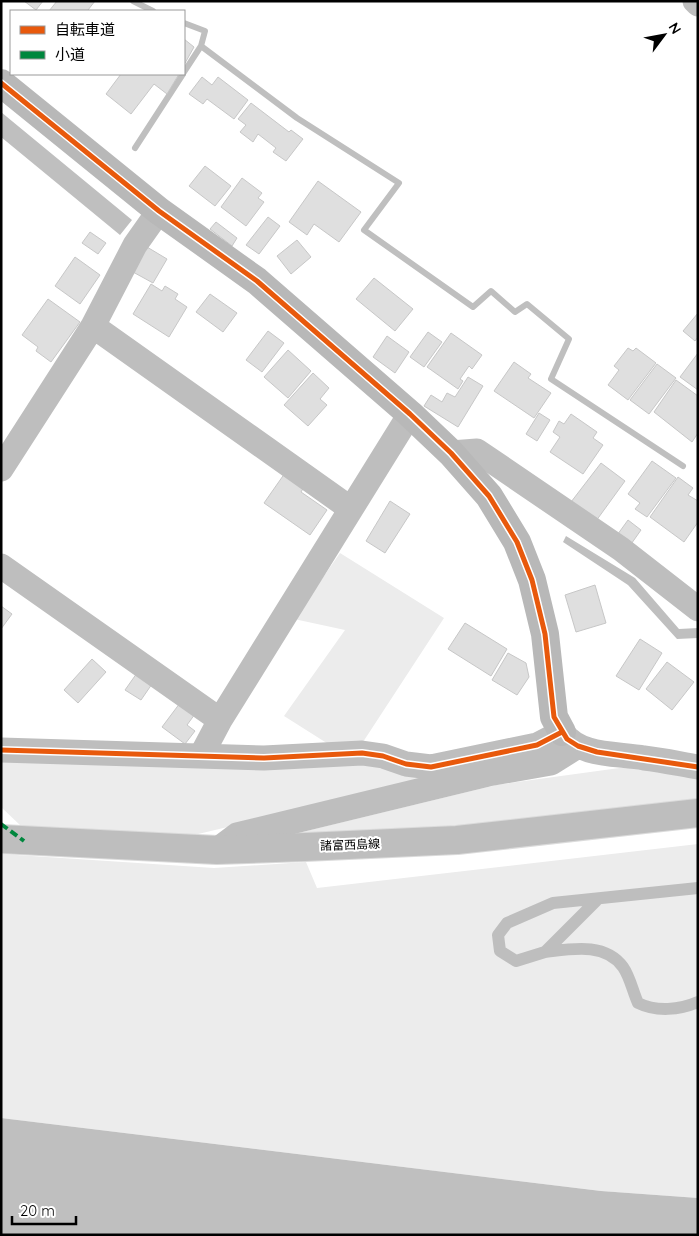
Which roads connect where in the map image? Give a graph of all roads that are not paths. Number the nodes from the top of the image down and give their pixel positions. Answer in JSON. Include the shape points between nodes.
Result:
{"nodes":[{"id":1,"x":695,"y":1,"type":"edge"},
{"id":2,"x":698,"y":4,"type":"edge"},
{"id":3,"x":1,"y":83,"type":"edge"},
{"id":4,"x":159,"y":211,"type":"junction"},
{"id":5,"x":93,"y":326,"type":"junction"},
{"id":6,"x":410,"y":414,"type":"junction"},
{"id":7,"x":451,"y":453,"type":"junction"},
{"id":8,"x":1,"y":468,"type":"edge"},
{"id":9,"x":350,"y":509,"type":"junction"},
{"id":10,"x":1,"y":566,"type":"edge"},
{"id":11,"x":698,"y":609,"type":"edge"},
{"id":12,"x":220,"y":720,"type":"junction"},
{"id":13,"x":570,"y":739,"type":"junction"},
{"id":14,"x":1,"y":750,"type":"edge"},
{"id":15,"x":202,"y":754,"type":"junction"},
{"id":16,"x":698,"y":767,"type":"edge"},
{"id":17,"x":698,"y":812,"type":"edge"},
{"id":18,"x":1,"y":839,"type":"edge"},
{"id":19,"x":217,"y":850,"type":"junction"},
{"id":20,"x":698,"y":888,"type":"edge"},
{"id":21,"x":598,"y":898,"type":"junction"},
{"id":22,"x":545,"y":952,"type":"junction"},
{"id":23,"x":698,"y":1002,"type":"edge"}],
"edges":[{"from":1,"to":2,"type":"street"},
{"from":3,"to":4,"type":"street"},
{"from":4,"to":5,"type":"street","via":[[134,246]]},
{"from":4,"to":6,"type":"street","via":[[257,281]]},
{"from":5,"to":8,"type":"street"},
{"from":5,"to":9,"type":"street"},
{"from":6,"to":7,"type":"street"},
{"from":6,"to":9,"type":"street"},
{"from":7,"to":11,"type":"street","via":[[477,451],[621,549]]},
{"from":7,"to":13,"type":"street","via":[[489,496],[520,550],[532,580],[543,625],[554,717]]},
{"from":9,"to":12,"type":"street"},
{"from":10,"to":12,"type":"street"},
{"from":12,"to":15,"type":"street"},
{"from":13,"to":15,"type":"street","via":[[431,767],[362,753],[264,758]]},
{"from":13,"to":16,"type":"street","via":[[597,752]]},
{"from":13,"to":19,"type":"street","via":[[551,763],[488,774],[237,835]]},
{"from":14,"to":15,"type":"street"},
{"from":17,"to":19,"type":"main road","name":"諸富西島線","via":[[457,840]]},
{"from":18,"to":19,"type":"main road","name":"諸富西島線"},
{"from":20,"to":21,"type":"lane"},
{"from":21,"to":22,"type":"lane"},
{"from":21,"to":22,"type":"lane","via":[[553,903],[508,923],[498,935],[500,951],[516,961]]},
{"from":22,"to":23,"type":"lane","via":[[586,948],[611,955],[623,967],[638,1004],[647,1008],[683,1008]]}]}
